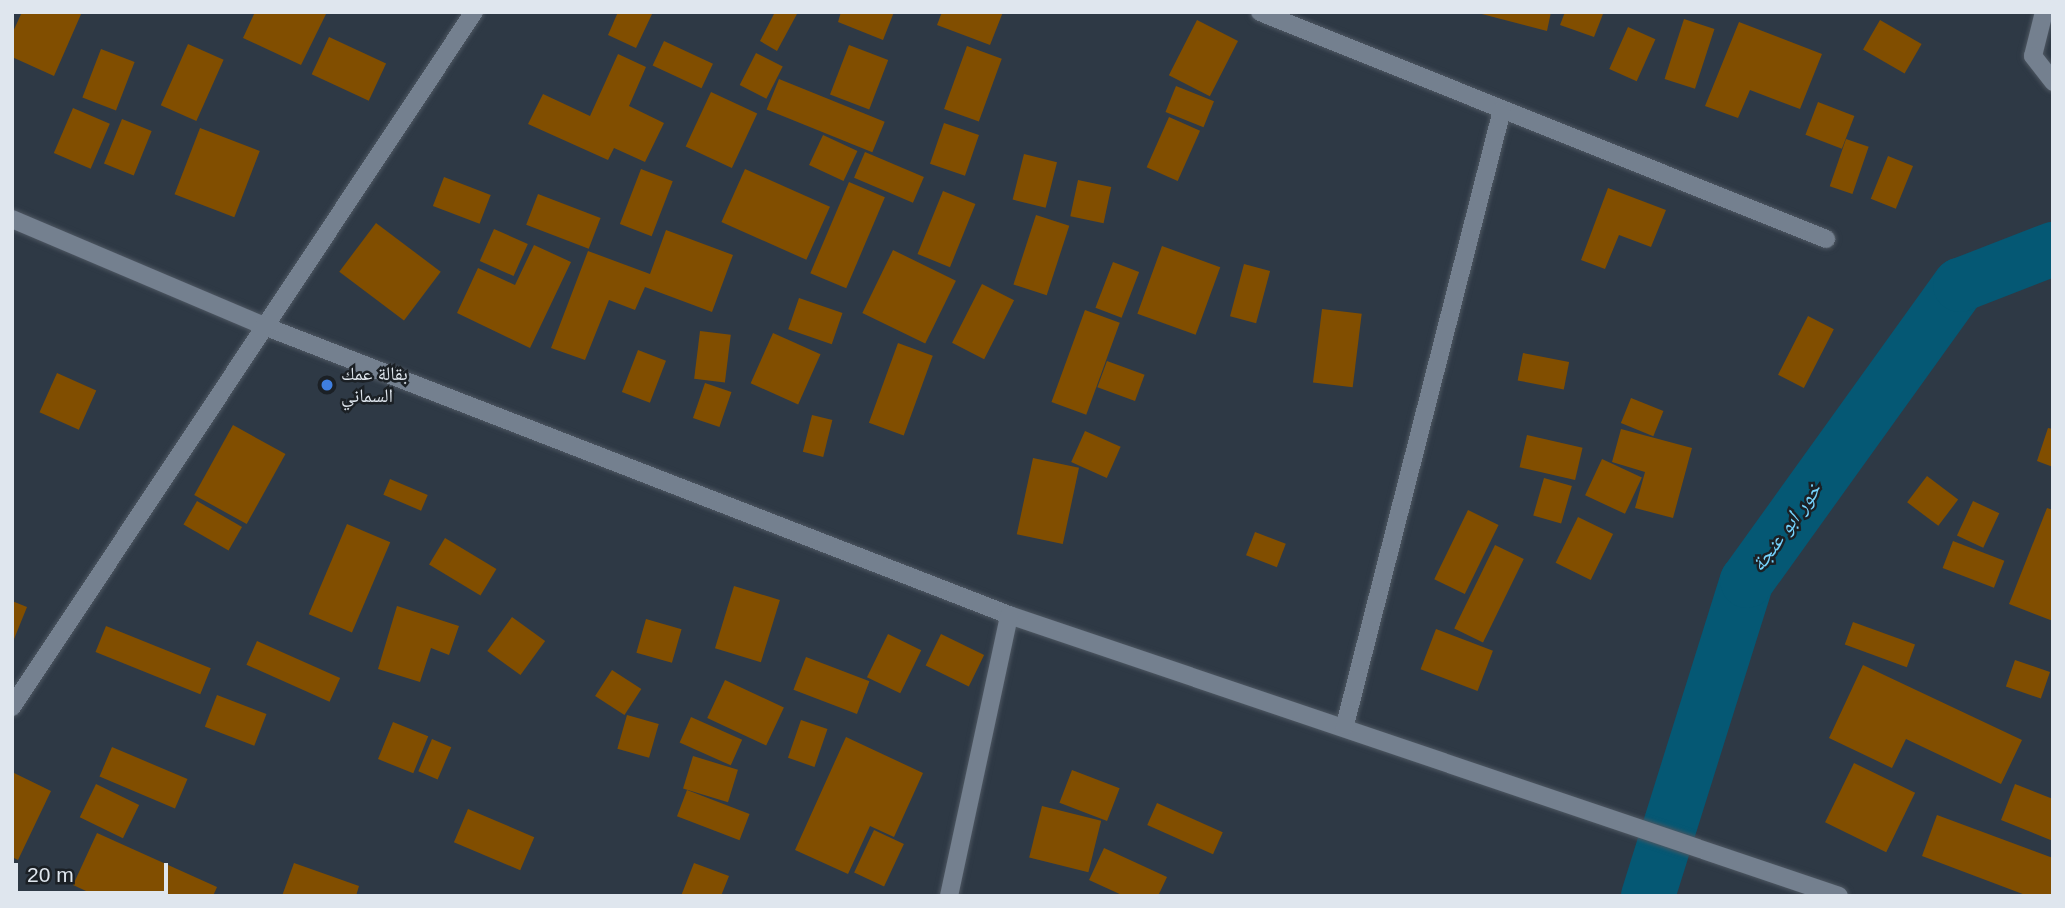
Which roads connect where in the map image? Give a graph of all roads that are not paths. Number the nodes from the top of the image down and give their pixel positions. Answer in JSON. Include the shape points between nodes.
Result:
{"nodes":[{"id":1,"x":474,"y":12,"type":"edge"},
{"id":2,"x":1260,"y":12,"type":"edge"},
{"id":3,"x":2044,"y":12,"type":"edge"},
{"id":4,"x":2053,"y":82,"type":"edge"},
{"id":5,"x":1502,"y":110,"type":"junction"},
{"id":6,"x":12,"y":219,"type":"edge"},
{"id":7,"x":1826,"y":239,"type":"dead end"},
{"id":8,"x":264,"y":326,"type":"junction"},
{"id":9,"x":1009,"y":615,"type":"junction"},
{"id":10,"x":12,"y":707,"type":"edge"},
{"id":11,"x":1345,"y":725,"type":"junction"},
{"id":12,"x":949,"y":896,"type":"edge"},
{"id":13,"x":1839,"y":896,"type":"edge"}],
"edges":[{"from":1,"to":8,"type":"street"},
{"from":2,"to":5,"type":"street"},
{"from":3,"to":4,"type":"street","via":[[2033,56]]},
{"from":5,"to":7,"type":"street"},
{"from":5,"to":11,"type":"street"},
{"from":6,"to":8,"type":"street"},
{"from":8,"to":9,"type":"street"},
{"from":8,"to":10,"type":"street"},
{"from":9,"to":11,"type":"street"},
{"from":9,"to":12,"type":"street"},
{"from":11,"to":13,"type":"street"}]}
